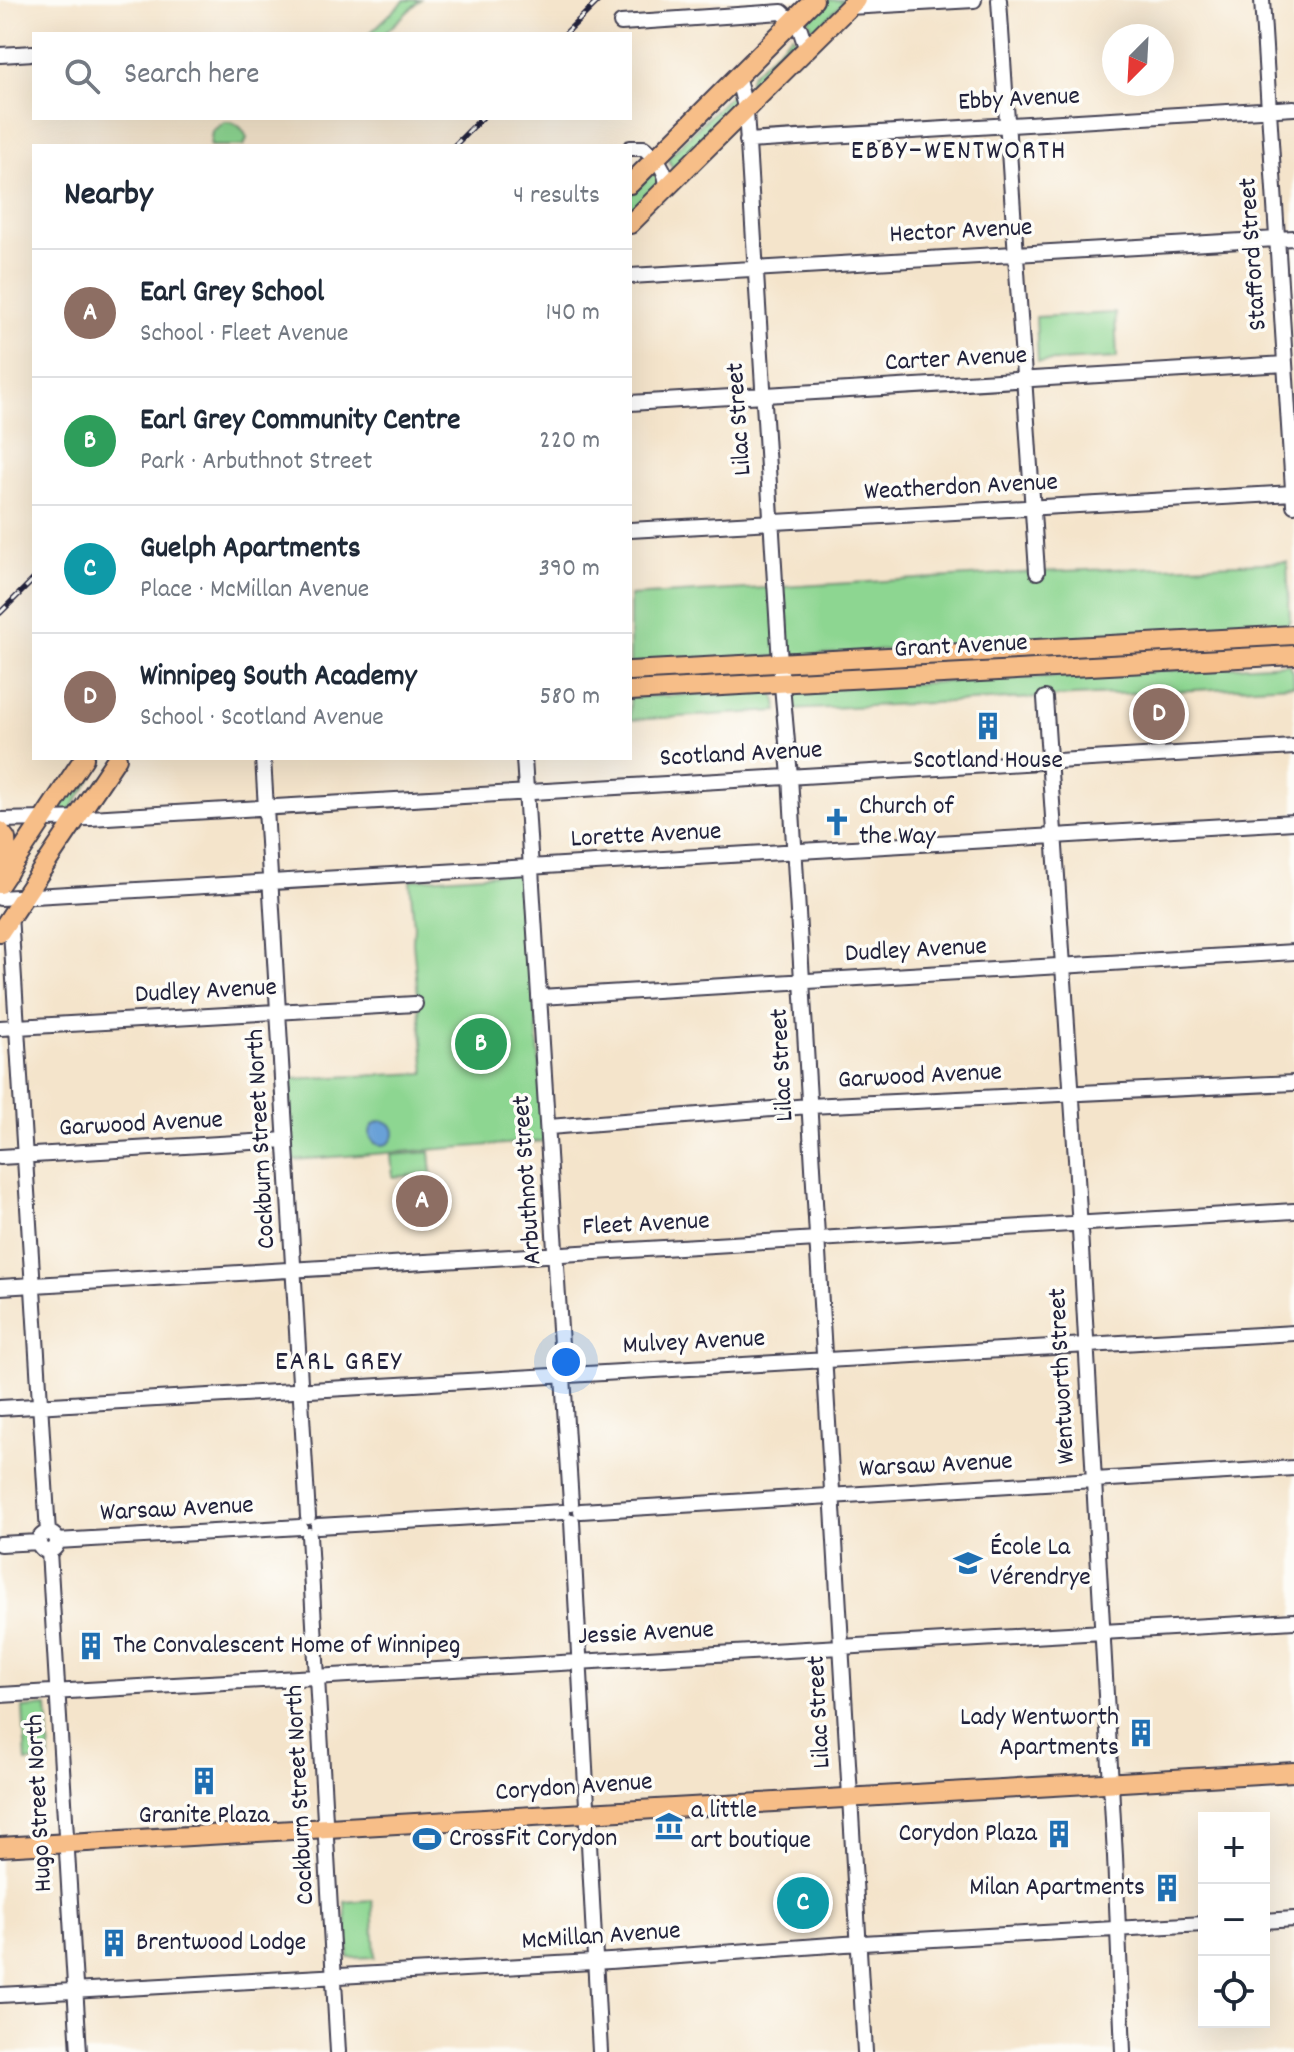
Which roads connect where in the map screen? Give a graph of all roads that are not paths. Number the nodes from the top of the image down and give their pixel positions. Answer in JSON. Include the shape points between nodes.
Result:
{"nodes":[{"id":1,"x":814,"y":0,"type":"edge"},
{"id":2,"x":974,"y":0,"type":"edge"},
{"id":3,"x":999,"y":0,"type":"edge"},
{"id":4,"x":1262,"y":0,"type":"edge"},
{"id":5,"x":852,"y":4,"type":"edge"},
{"id":6,"x":792,"y":22,"type":"junction"},
{"id":7,"x":621,"y":23,"type":"dead end"},
{"id":8,"x":807,"y":50,"type":"junction"},
{"id":9,"x":32,"y":53,"type":"edge"},
{"id":10,"x":0,"y":55,"type":"edge"},
{"id":11,"x":737,"y":76,"type":"junction"},
{"id":12,"x":1294,"y":108,"type":"edge"},
{"id":13,"x":1269,"y":110,"type":"junction"},
{"id":14,"x":746,"y":111,"type":"junction"},
{"id":15,"x":1008,"y":125,"type":"junction"},
{"id":16,"x":747,"y":141,"type":"junction"},
{"id":17,"x":632,"y":148,"type":"edge"},
{"id":18,"x":655,"y":159,"type":"junction"},
{"id":19,"x":632,"y":182,"type":"edge"},
{"id":20,"x":667,"y":187,"type":"junction"},
{"id":21,"x":632,"y":222,"type":"edge"},
{"id":22,"x":1294,"y":238,"type":"edge"},
{"id":23,"x":1277,"y":239,"type":"junction"},
{"id":24,"x":1015,"y":253,"type":"junction"},
{"id":25,"x":755,"y":269,"type":"junction"},
{"id":26,"x":632,"y":276,"type":"edge"},
{"id":27,"x":1285,"y":364,"type":"junction"},
{"id":28,"x":1024,"y":381,"type":"junction"},
{"id":29,"x":762,"y":396,"type":"junction"},
{"id":30,"x":632,"y":403,"type":"edge"},
{"id":31,"x":1294,"y":493,"type":"edge"},
{"id":32,"x":1294,"y":505,"type":"edge"},
{"id":33,"x":1033,"y":508,"type":"junction"},
{"id":34,"x":771,"y":523,"type":"junction"},
{"id":35,"x":632,"y":530,"type":"edge"},
{"id":36,"x":1037,"y":572,"type":"dead end"},
{"id":37,"x":1294,"y":635,"type":"edge"},
{"id":38,"x":1294,"y":655,"type":"edge"},
{"id":39,"x":780,"y":663,"type":"junction"},
{"id":40,"x":632,"y":671,"type":"edge"},
{"id":41,"x":782,"y":682,"type":"junction"},
{"id":42,"x":632,"y":691,"type":"edge"},
{"id":43,"x":1045,"y":698,"type":"dead end"},
{"id":44,"x":1294,"y":747,"type":"edge"},
{"id":45,"x":83,"y":760,"type":"edge"},
{"id":46,"x":263,"y":760,"type":"edge"},
{"id":47,"x":524,"y":760,"type":"edge"},
{"id":48,"x":1049,"y":760,"type":"junction"},
{"id":49,"x":112,"y":763,"type":"edge"},
{"id":50,"x":790,"y":776,"type":"junction"},
{"id":51,"x":526,"y":791,"type":"junction"},
{"id":52,"x":266,"y":808,"type":"junction"},
{"id":53,"x":44,"y":818,"type":"junction"},
{"id":54,"x":76,"y":819,"type":"junction"},
{"id":55,"x":0,"y":820,"type":"edge"},
{"id":56,"x":1294,"y":822,"type":"edge"},
{"id":57,"x":0,"y":831,"type":"edge"},
{"id":58,"x":1054,"y":837,"type":"junction"},
{"id":59,"x":793,"y":852,"type":"junction"},
{"id":60,"x":533,"y":866,"type":"junction"},
{"id":61,"x":270,"y":882,"type":"junction"},
{"id":62,"x":7,"y":900,"type":"edge"},
{"id":63,"x":1294,"y":952,"type":"edge"},
{"id":64,"x":1063,"y":966,"type":"junction"},
{"id":65,"x":802,"y":982,"type":"junction"},
{"id":66,"x":540,"y":997,"type":"junction"},
{"id":67,"x":415,"y":1004,"type":"dead end"},
{"id":68,"x":278,"y":1012,"type":"junction"},
{"id":69,"x":0,"y":1028,"type":"edge"},
{"id":70,"x":17,"y":1028,"type":"junction"},
{"id":71,"x":1294,"y":1083,"type":"edge"},
{"id":72,"x":1070,"y":1095,"type":"junction"},
{"id":73,"x":809,"y":1106,"type":"junction"},
{"id":74,"x":549,"y":1127,"type":"junction"},
{"id":75,"x":286,"y":1140,"type":"junction"},
{"id":76,"x":25,"y":1155,"type":"junction"},
{"id":77,"x":0,"y":1157,"type":"edge"},
{"id":78,"x":1294,"y":1211,"type":"edge"},
{"id":79,"x":1078,"y":1224,"type":"junction"},
{"id":80,"x":816,"y":1241,"type":"junction"},
{"id":81,"x":557,"y":1253,"type":"junction"},
{"id":82,"x":293,"y":1269,"type":"junction"},
{"id":83,"x":33,"y":1285,"type":"junction"},
{"id":84,"x":0,"y":1287,"type":"edge"},
{"id":85,"x":1294,"y":1333,"type":"edge"},
{"id":86,"x":1085,"y":1345,"type":"junction"},
{"id":87,"x":823,"y":1360,"type":"junction"},
{"id":88,"x":563,"y":1375,"type":"junction"},
{"id":89,"x":301,"y":1390,"type":"junction"},
{"id":90,"x":40,"y":1406,"type":"junction"},
{"id":91,"x":0,"y":1408,"type":"edge"},
{"id":92,"x":1294,"y":1468,"type":"edge"},
{"id":93,"x":1094,"y":1481,"type":"junction"},
{"id":94,"x":831,"y":1495,"type":"junction"},
{"id":95,"x":572,"y":1512,"type":"junction"},
{"id":96,"x":309,"y":1526,"type":"junction"},
{"id":97,"x":48,"y":1542,"type":"junction"},
{"id":98,"x":0,"y":1544,"type":"edge"},
{"id":99,"x":1294,"y":1621,"type":"edge"},
{"id":100,"x":1101,"y":1632,"type":"junction"},
{"id":101,"x":840,"y":1647,"type":"junction"},
{"id":102,"x":579,"y":1662,"type":"junction"},
{"id":103,"x":318,"y":1677,"type":"junction"},
{"id":104,"x":57,"y":1691,"type":"junction"},
{"id":105,"x":0,"y":1695,"type":"edge"},
{"id":106,"x":1294,"y":1772,"type":"edge"},
{"id":107,"x":1110,"y":1784,"type":"junction"},
{"id":108,"x":848,"y":1797,"type":"junction"},
{"id":109,"x":587,"y":1813,"type":"junction"},
{"id":110,"x":327,"y":1828,"type":"junction"},
{"id":111,"x":67,"y":1843,"type":"junction"},
{"id":112,"x":0,"y":1847,"type":"edge"},
{"id":113,"x":1294,"y":1919,"type":"edge"},
{"id":114,"x":1270,"y":1921,"type":"edge"},
{"id":115,"x":1198,"y":1924,"type":"edge"},
{"id":116,"x":1118,"y":1928,"type":"junction"},
{"id":117,"x":858,"y":1944,"type":"junction"},
{"id":118,"x":596,"y":1962,"type":"junction"},
{"id":119,"x":336,"y":1976,"type":"junction"},
{"id":120,"x":76,"y":1991,"type":"junction"},
{"id":121,"x":0,"y":1995,"type":"edge"},
{"id":122,"x":79,"y":2052,"type":"edge"},
{"id":123,"x":338,"y":2052,"type":"edge"},
{"id":124,"x":600,"y":2052,"type":"edge"},
{"id":125,"x":865,"y":2052,"type":"edge"},
{"id":126,"x":1123,"y":2052,"type":"edge"}],
"edges":[{"from":1,"to":6,"type":"main road"},
{"from":2,"to":5,"type":"street"},
{"from":3,"to":15,"type":"street"},
{"from":4,"to":13,"type":"street","name":"Stafford Street"},
{"from":5,"to":8,"type":"main road"},
{"from":6,"to":7,"type":"street","via":[[782,12]]},
{"from":6,"to":8,"type":"street"},
{"from":6,"to":11,"type":"main road"},
{"from":8,"to":14,"type":"main road"},
{"from":9,"to":10,"type":"street"},
{"from":11,"to":14,"type":"street","name":"Lilac Street"},
{"from":11,"to":18,"type":"main road"},
{"from":12,"to":13,"type":"street","name":"Ebby Avenue"},
{"from":13,"to":15,"type":"street","name":"Ebby Avenue"},
{"from":13,"to":23,"type":"street","name":"Stafford Street"},
{"from":14,"to":16,"type":"street","name":"Lilac Street"},
{"from":14,"to":20,"type":"main road"},
{"from":15,"to":16,"type":"street","name":"Ebby Avenue"},
{"from":15,"to":24,"type":"street"},
{"from":16,"to":25,"type":"street","name":"Lilac Street"},
{"from":17,"to":18,"type":"street","via":[[644,148]]},
{"from":18,"to":19,"type":"main road"},
{"from":18,"to":20,"type":"street","via":[[666,170]]},
{"from":20,"to":21,"type":"main road"},
{"from":22,"to":23,"type":"street","name":"Hector Avenue"},
{"from":23,"to":24,"type":"street","name":"Hector Avenue"},
{"from":23,"to":27,"type":"street","name":"Stafford Street"},
{"from":24,"to":25,"type":"street","name":"Hector Avenue"},
{"from":24,"to":28,"type":"street"},
{"from":25,"to":26,"type":"street","name":"Hector Avenue"},
{"from":25,"to":29,"type":"street","name":"Lilac Street"},
{"from":27,"to":28,"type":"street","name":"Carter Avenue"},
{"from":27,"to":31,"type":"street","name":"Stafford Street"},
{"from":28,"to":29,"type":"street","name":"Carter Avenue"},
{"from":28,"to":33,"type":"street"},
{"from":29,"to":30,"type":"street","name":"Carter Avenue"},
{"from":29,"to":34,"type":"street","name":"Lilac Street"},
{"from":31,"to":32,"type":"street","name":"Stafford Street"},
{"from":31,"to":33,"type":"street","name":"Weatherdon Avenue"},
{"from":33,"to":34,"type":"street","name":"Weatherdon Avenue"},
{"from":33,"to":36,"type":"street"},
{"from":34,"to":35,"type":"street","name":"Weatherdon Avenue"},
{"from":34,"to":39,"type":"street","name":"Lilac Street"},
{"from":37,"to":39,"type":"main road","name":"Grant Avenue"},
{"from":38,"to":41,"type":"main road","name":"Grant Avenue"},
{"from":39,"to":40,"type":"main road","name":"Grant Avenue"},
{"from":39,"to":41,"type":"street","name":"Lilac Street"},
{"from":41,"to":42,"type":"main road","name":"Grant Avenue"},
{"from":41,"to":50,"type":"street","name":"Lilac Street"},
{"from":43,"to":48,"type":"street","name":"Wentworth Street"},
{"from":44,"to":48,"type":"street","name":"Scotland Avenue"},
{"from":45,"to":53,"type":"main road"},
{"from":46,"to":52,"type":"street","name":"Cockburn Street North"},
{"from":47,"to":51,"type":"street","name":"Arbuthnot Street"},
{"from":48,"to":50,"type":"street","name":"Scotland Avenue"},
{"from":48,"to":58,"type":"street","name":"Wentworth Street"},
{"from":49,"to":54,"type":"main road"},
{"from":50,"to":51,"type":"street","name":"Scotland Avenue"},
{"from":50,"to":59,"type":"street","name":"Lilac Street"},
{"from":51,"to":52,"type":"street","name":"Scotland Avenue"},
{"from":51,"to":60,"type":"street","name":"Arbuthnot Street"},
{"from":52,"to":54,"type":"street","name":"Scotland Avenue"},
{"from":52,"to":61,"type":"street","name":"Cockburn Street North"},
{"from":53,"to":54,"type":"street","name":"Scotland Avenue"},
{"from":53,"to":55,"type":"street","name":"Scotland Avenue"},
{"from":53,"to":62,"type":"main road"},
{"from":54,"to":62,"type":"main road"},
{"from":56,"to":58,"type":"street","name":"Lorette Avenue"},
{"from":57,"to":62,"type":"main road","via":[[6,839]]},
{"from":58,"to":59,"type":"street","name":"Lorette Avenue"},
{"from":58,"to":64,"type":"street","name":"Wentworth Street"},
{"from":59,"to":60,"type":"street","name":"Lorette Avenue"},
{"from":59,"to":65,"type":"street","name":"Lilac Street"},
{"from":60,"to":61,"type":"street","name":"Lorette Avenue"},
{"from":60,"to":66,"type":"street","name":"Arbuthnot Street"},
{"from":61,"to":62,"type":"street","name":"Lorette Avenue"},
{"from":61,"to":68,"type":"street","name":"Cockburn Street North"},
{"from":62,"to":70,"type":"street","name":"Hugo Street North"},
{"from":63,"to":64,"type":"street","name":"Dudley Avenue"},
{"from":64,"to":65,"type":"street","name":"Dudley Avenue"},
{"from":64,"to":72,"type":"street","name":"Wentworth Street"},
{"from":65,"to":66,"type":"street","name":"Dudley Avenue"},
{"from":65,"to":73,"type":"street","name":"Lilac Street"},
{"from":66,"to":74,"type":"street","name":"Arbuthnot Street"},
{"from":67,"to":68,"type":"street","name":"Dudley Avenue"},
{"from":68,"to":70,"type":"street","name":"Dudley Avenue"},
{"from":68,"to":75,"type":"street","name":"Cockburn Street North"},
{"from":69,"to":70,"type":"street","name":"Dudley Avenue"},
{"from":70,"to":76,"type":"street","name":"Hugo Street North"},
{"from":71,"to":72,"type":"street","name":"Garwood Avenue"},
{"from":72,"to":73,"type":"street","name":"Garwood Avenue"},
{"from":72,"to":79,"type":"street","name":"Wentworth Street"},
{"from":73,"to":74,"type":"street","name":"Garwood Avenue"},
{"from":73,"to":80,"type":"street","name":"Lilac Street"},
{"from":74,"to":81,"type":"street","name":"Arbuthnot Street"},
{"from":75,"to":76,"type":"street","name":"Garwood Avenue"},
{"from":75,"to":82,"type":"street","name":"Cockburn Street North"},
{"from":76,"to":77,"type":"street","name":"Garwood Avenue"},
{"from":76,"to":83,"type":"street","name":"Hugo Street North"},
{"from":78,"to":79,"type":"street","name":"Fleet Avenue"},
{"from":79,"to":80,"type":"street","name":"Fleet Avenue"},
{"from":79,"to":86,"type":"street","name":"Wentworth Street"},
{"from":80,"to":81,"type":"street","name":"Fleet Avenue"},
{"from":80,"to":87,"type":"street","name":"Lilac Street"},
{"from":81,"to":82,"type":"street","name":"Fleet Avenue"},
{"from":81,"to":88,"type":"street","name":"Arbuthnot Street"},
{"from":82,"to":83,"type":"street","name":"Fleet Avenue"},
{"from":82,"to":89,"type":"street","name":"Cockburn Street North"},
{"from":83,"to":84,"type":"street","name":"Fleet Avenue"},
{"from":83,"to":90,"type":"street","name":"Hugo Street North"},
{"from":85,"to":86,"type":"street","name":"Mulvey Avenue"},
{"from":86,"to":87,"type":"street","name":"Mulvey Avenue"},
{"from":86,"to":93,"type":"street","name":"Wentworth Street"},
{"from":87,"to":88,"type":"street","name":"Mulvey Avenue"},
{"from":87,"to":94,"type":"street","name":"Lilac Street"},
{"from":88,"to":89,"type":"street","name":"Mulvey Avenue"},
{"from":88,"to":95,"type":"street","name":"Arbuthnot Street"},
{"from":89,"to":90,"type":"street","name":"Mulvey Avenue"},
{"from":89,"to":96,"type":"street","name":"Cockburn Street North"},
{"from":90,"to":91,"type":"street","name":"Mulvey Avenue"},
{"from":90,"to":97,"type":"street","name":"Hugo Street North"},
{"from":92,"to":93,"type":"street","name":"Warsaw Avenue"},
{"from":93,"to":94,"type":"street","name":"Warsaw Avenue"},
{"from":93,"to":100,"type":"street","name":"Wentworth Street"},
{"from":94,"to":95,"type":"street","name":"Warsaw Avenue"},
{"from":94,"to":101,"type":"street","name":"Lilac Street"},
{"from":95,"to":96,"type":"street","name":"Warsaw Avenue"},
{"from":95,"to":102,"type":"street","name":"Arbuthnot Street"},
{"from":96,"to":97,"type":"street","name":"Warsaw Avenue"},
{"from":96,"to":103,"type":"street","name":"Cockburn Street North"},
{"from":97,"to":98,"type":"street","name":"Warsaw Avenue"},
{"from":97,"to":104,"type":"street","name":"Hugo Street North"},
{"from":99,"to":100,"type":"street","name":"Jessie Avenue"},
{"from":100,"to":101,"type":"street","name":"Jessie Avenue"},
{"from":100,"to":107,"type":"street","name":"Wentworth Street"},
{"from":101,"to":102,"type":"street","name":"Jessie Avenue"},
{"from":101,"to":108,"type":"street","name":"Lilac Street"},
{"from":102,"to":103,"type":"street","name":"Jessie Avenue"},
{"from":102,"to":109,"type":"street","name":"Arbuthnot Street"},
{"from":103,"to":104,"type":"street","name":"Jessie Avenue"},
{"from":103,"to":110,"type":"street","name":"Cockburn Street North"},
{"from":104,"to":105,"type":"street","name":"Jessie Avenue"},
{"from":104,"to":111,"type":"street","name":"Hugo Street North"},
{"from":106,"to":107,"type":"main road","name":"Corydon Avenue"},
{"from":107,"to":108,"type":"main road","name":"Corydon Avenue"},
{"from":107,"to":116,"type":"street","name":"Wentworth Street"},
{"from":108,"to":109,"type":"main road","name":"Corydon Avenue"},
{"from":108,"to":117,"type":"street","name":"Lilac Street"},
{"from":109,"to":110,"type":"main road","name":"Corydon Avenue"},
{"from":109,"to":118,"type":"street","name":"Arbuthnot Street"},
{"from":110,"to":111,"type":"main road","name":"Corydon Avenue"},
{"from":110,"to":119,"type":"street","name":"Cockburn Street North"},
{"from":111,"to":112,"type":"main road","name":"Corydon Avenue"},
{"from":111,"to":120,"type":"street","name":"Hugo Street North"},
{"from":113,"to":114,"type":"street"},
{"from":115,"to":116,"type":"street","name":"McMillan Avenue"},
{"from":116,"to":117,"type":"street","name":"McMillan Avenue"},
{"from":116,"to":126,"type":"street","name":"Wentworth Street"},
{"from":117,"to":118,"type":"street","name":"McMillan Avenue"},
{"from":117,"to":125,"type":"street","name":"Lilac Street"},
{"from":118,"to":119,"type":"street","name":"McMillan Avenue"},
{"from":118,"to":124,"type":"street","name":"Arbuthnot Street"},
{"from":119,"to":120,"type":"street","name":"McMillan Avenue"},
{"from":119,"to":123,"type":"street","name":"Cockburn Street North"},
{"from":120,"to":121,"type":"street","name":"McMillan Avenue"},
{"from":120,"to":122,"type":"street","name":"Hugo Street North"}]}
